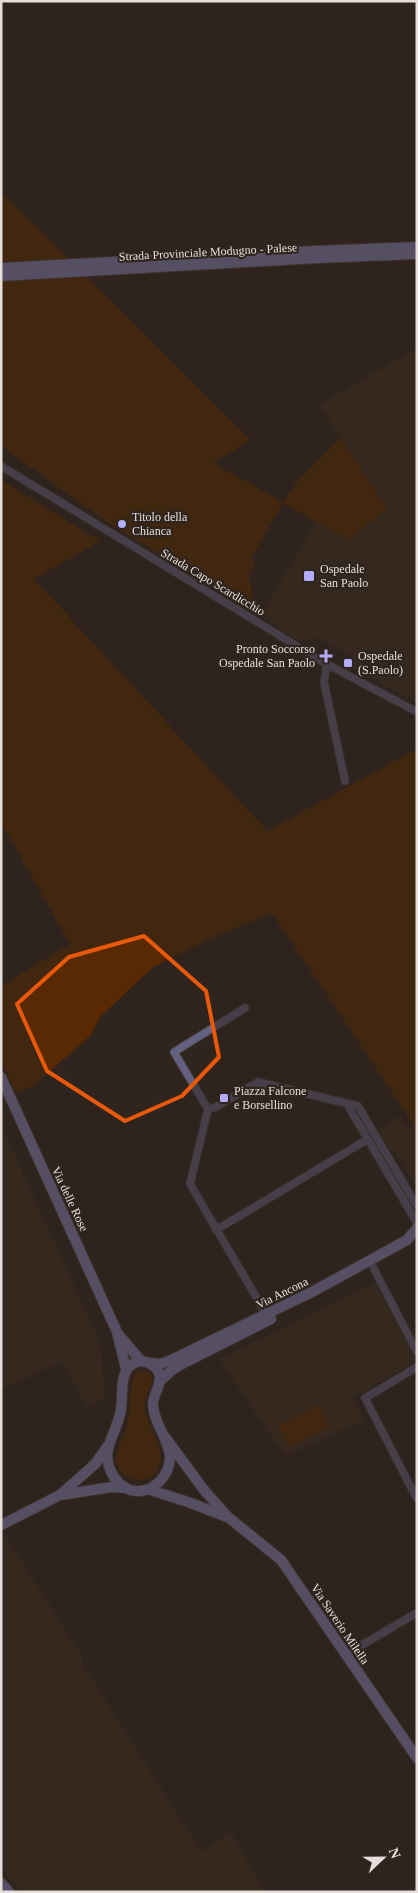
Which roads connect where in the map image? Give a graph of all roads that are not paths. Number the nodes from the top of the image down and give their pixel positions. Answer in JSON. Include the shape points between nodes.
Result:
{"nodes":[{"id":1,"x":417,"y":247,"type":"edge"},
{"id":2,"x":417,"y":254,"type":"edge"},
{"id":3,"x":1,"y":268,"type":"edge"},
{"id":4,"x":1,"y":276,"type":"edge"},
{"id":5,"x":1,"y":466,"type":"edge"},
{"id":6,"x":327,"y":664,"type":"junction"},
{"id":7,"x":417,"y":712,"type":"edge"},
{"id":8,"x":345,"y":781,"type":"dead end"},
{"id":9,"x":245,"y":1008,"type":"dead end"},
{"id":10,"x":1,"y":1077,"type":"edge"},
{"id":11,"x":347,"y":1104,"type":"junction"},
{"id":12,"x":208,"y":1109,"type":"junction"},
{"id":13,"x":368,"y":1140,"type":"junction"},
{"id":14,"x":417,"y":1206,"type":"edge"},
{"id":15,"x":417,"y":1223,"type":"edge"},
{"id":16,"x":417,"y":1228,"type":"edge"},
{"id":17,"x":216,"y":1230,"type":"junction"},
{"id":18,"x":417,"y":1242,"type":"edge"},
{"id":19,"x":373,"y":1267,"type":"junction"},
{"id":20,"x":266,"y":1314,"type":"junction"},
{"id":21,"x":117,"y":1332,"type":"junction"},
{"id":22,"x":417,"y":1352,"type":"edge"},
{"id":23,"x":146,"y":1362,"type":"junction"},
{"id":24,"x":417,"y":1367,"type":"edge"},
{"id":25,"x":126,"y":1369,"type":"junction"},
{"id":26,"x":159,"y":1382,"type":"junction"},
{"id":27,"x":166,"y":1437,"type":"junction"},
{"id":28,"x":108,"y":1447,"type":"junction"},
{"id":29,"x":127,"y":1489,"type":"junction"},
{"id":30,"x":150,"y":1490,"type":"junction"},
{"id":31,"x":60,"y":1495,"type":"junction"},
{"id":32,"x":417,"y":1499,"type":"edge"},
{"id":33,"x":228,"y":1517,"type":"junction"},
{"id":34,"x":1,"y":1525,"type":"edge"},
{"id":35,"x":417,"y":1614,"type":"edge"},
{"id":36,"x":346,"y":1654,"type":"junction"},
{"id":37,"x":417,"y":1758,"type":"edge"},
{"id":38,"x":1,"y":1883,"type":"edge"},
{"id":39,"x":9,"y":1892,"type":"edge"}],
"edges":[{"from":1,"to":3,"type":"street","name":"Strada Provinciale Modugno - Palese"},
{"from":2,"to":4,"type":"street","name":"Strada Provinciale Modugno - Palese"},
{"from":5,"to":6,"type":"street","name":"Strada Capo Scardicchio"},
{"from":6,"to":7,"type":"street","name":"Strada Capo Scardicchio"},
{"from":6,"to":8,"type":"street","via":[[324,682]]},
{"from":9,"to":12,"type":"street","via":[[174,1052]]},
{"from":10,"to":21,"type":"street","name":"Via delle Rose"},
{"from":11,"to":12,"type":"street","via":[[258,1082]]},
{"from":11,"to":13,"type":"street"},
{"from":11,"to":14,"type":"street","via":[[358,1106]]},
{"from":12,"to":17,"type":"street","via":[[190,1184]]},
{"from":13,"to":15,"type":"street"},
{"from":13,"to":17,"type":"street"},
{"from":16,"to":20,"type":"street","name":"Via Ancona","via":[[407,1240]]},
{"from":17,"to":20,"type":"street"},
{"from":18,"to":19,"type":"street","name":"Via Ancona"},
{"from":19,"to":22,"type":"street"},
{"from":19,"to":26,"type":"street","name":"Via Ancona","via":[[180,1365]]},
{"from":20,"to":23,"type":"street","name":"Via Ancona","via":[[169,1361],[160,1364]]},
{"from":21,"to":23,"type":"street","name":"Via delle Rose"},
{"from":21,"to":25,"type":"street","name":"Via delle Rose"},
{"from":23,"to":25,"type":"street","name":"Via Ancona","via":[[132,1363]]},
{"from":23,"to":26,"type":"street","name":"Via delle Rose","via":[[158,1372]]},
{"from":24,"to":32,"type":"street","via":[[365,1398]]},
{"from":25,"to":28,"type":"street","via":[[119,1419]]},
{"from":26,"to":27,"type":"street","via":[[153,1405],[155,1417]]},
{"from":27,"to":30,"type":"street","via":[[170,1452],[168,1467]]},
{"from":27,"to":33,"type":"street"},
{"from":28,"to":29,"type":"street","via":[[106,1460],[111,1472],[118,1484]]},
{"from":28,"to":31,"type":"street","via":[[95,1464]]},
{"from":29,"to":30,"type":"street"},
{"from":29,"to":31,"type":"street","via":[[112,1487]]},
{"from":30,"to":33,"type":"street"},
{"from":31,"to":34,"type":"street"},
{"from":33,"to":36,"type":"street","name":"Via Saverio Milella","via":[[281,1560]]},
{"from":35,"to":36,"type":"street"},
{"from":36,"to":37,"type":"street","name":"Via Saverio Milella"},
{"from":38,"to":39,"type":"street"}]}
